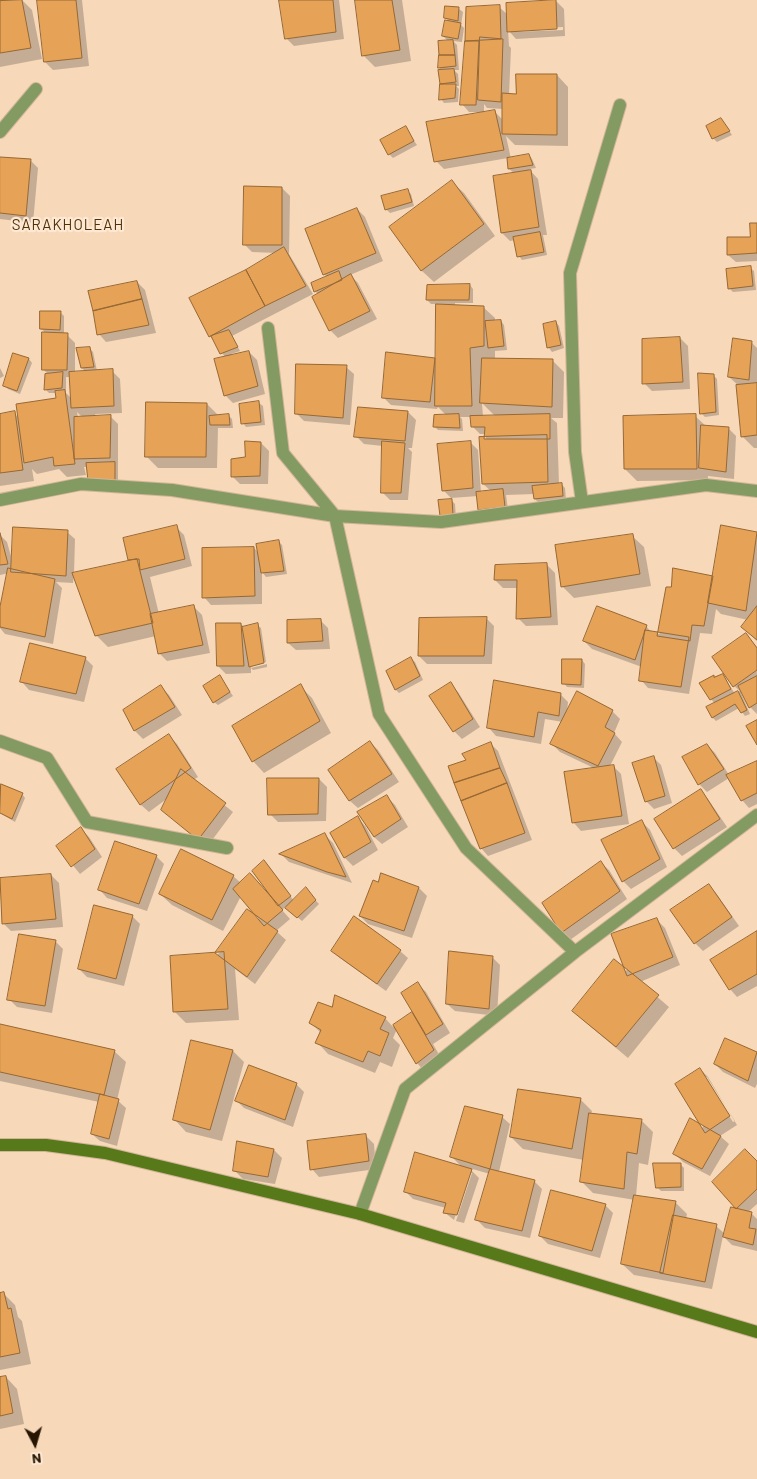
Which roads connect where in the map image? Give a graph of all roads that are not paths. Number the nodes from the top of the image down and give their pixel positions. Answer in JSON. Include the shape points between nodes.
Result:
{"nodes":[{"id":1,"x":36,"y":89,"type":"dead end"},
{"id":2,"x":620,"y":105,"type":"dead end"},
{"id":3,"x":0,"y":132,"type":"edge"},
{"id":4,"x":268,"y":328,"type":"dead end"},
{"id":5,"x":757,"y":492,"type":"edge"},
{"id":6,"x":0,"y":500,"type":"edge"},
{"id":7,"x":582,"y":502,"type":"junction"},
{"id":8,"x":335,"y":516,"type":"junction"},
{"id":9,"x":0,"y":741,"type":"edge"},
{"id":10,"x":757,"y":815,"type":"edge"},
{"id":11,"x":227,"y":848,"type":"dead end"},
{"id":12,"x":575,"y":952,"type":"junction"},
{"id":13,"x":0,"y":1146,"type":"edge"},
{"id":14,"x":360,"y":1214,"type":"junction"},
{"id":15,"x":757,"y":1332,"type":"edge"}],
"edges":[{"from":1,"to":3,"type":"street"},
{"from":2,"to":7,"type":"street","via":[[570,273],[575,452]]},
{"from":4,"to":8,"type":"street","via":[[283,453]]},
{"from":5,"to":7,"type":"street","via":[[706,485]]},
{"from":6,"to":8,"type":"street","via":[[81,484],[172,490]]},
{"from":7,"to":8,"type":"street","via":[[441,522]]},
{"from":8,"to":12,"type":"street","via":[[379,714],[466,848]]},
{"from":9,"to":11,"type":"street","via":[[47,758],[88,822]]},
{"from":10,"to":12,"type":"street"},
{"from":12,"to":14,"type":"street","via":[[405,1089]]},
{"from":13,"to":14,"type":"main road","via":[[46,1145],[105,1153]]},
{"from":14,"to":15,"type":"main road"}]}
